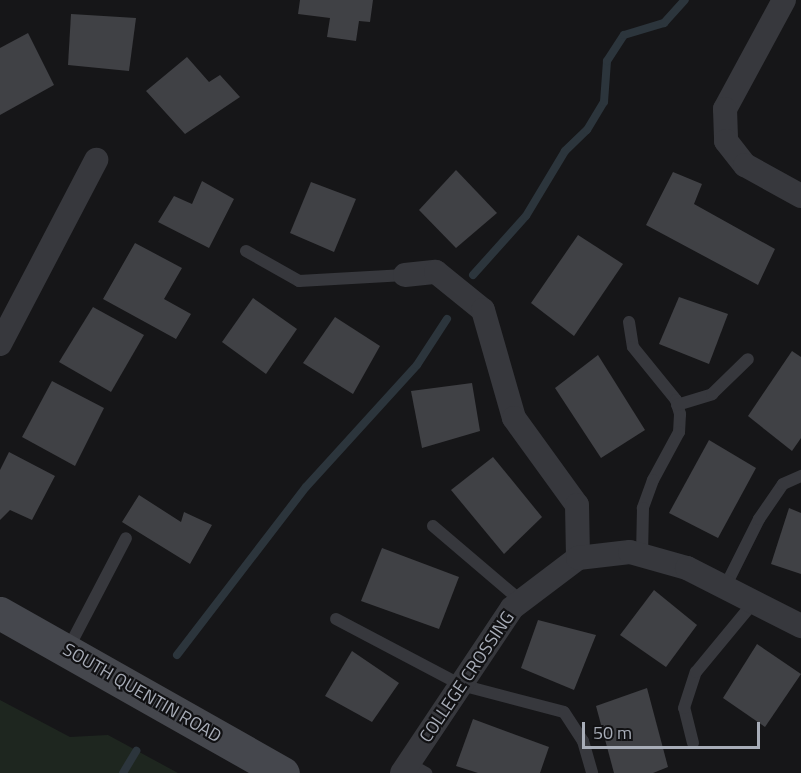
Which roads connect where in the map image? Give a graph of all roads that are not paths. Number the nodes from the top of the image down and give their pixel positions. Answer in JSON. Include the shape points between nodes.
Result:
{"nodes":[{"id":1,"x":784,"y":0,"type":"edge"},
{"id":2,"x":96,"y":160,"type":"dead end"},
{"id":3,"x":801,"y":196,"type":"edge"},
{"id":4,"x":246,"y":251,"type":"dead end"},
{"id":5,"x":405,"y":275,"type":"joint"},
{"id":6,"x":629,"y":322,"type":"dead end"},
{"id":7,"x":0,"y":344,"type":"edge"},
{"id":8,"x":748,"y":358,"type":"dead end"},
{"id":9,"x":677,"y":405,"type":"junction"},
{"id":10,"x":801,"y":476,"type":"edge"},
{"id":11,"x":433,"y":526,"type":"dead end"},
{"id":12,"x":126,"y":538,"type":"dead end"},
{"id":13,"x":642,"y":556,"type":"junction"},
{"id":14,"x":578,"y":558,"type":"junction"},
{"id":15,"x":725,"y":587,"type":"junction"},
{"id":16,"x":521,"y":601,"type":"junction"},
{"id":17,"x":754,"y":602,"type":"junction"},
{"id":18,"x":0,"y":613,"type":"edge"},
{"id":19,"x":336,"y":619,"type":"dead end"},
{"id":20,"x":801,"y":626,"type":"edge"},
{"id":21,"x":67,"y":651,"type":"junction"},
{"id":22,"x":462,"y":684,"type":"junction"},
{"id":23,"x":693,"y":743,"type":"dead end"},
{"id":24,"x":412,"y":770,"type":"edge"},
{"id":25,"x":283,"y":773,"type":"edge"},
{"id":26,"x":592,"y":773,"type":"edge"}],
"edges":[{"from":1,"to":3,"type":"street","via":[[725,109],[726,141],[745,165]]},
{"from":2,"to":7,"type":"street"},
{"from":4,"to":5,"type":"lane","via":[[298,281]]},
{"from":5,"to":14,"type":"street","via":[[436,272],[483,310],[514,418],[577,505]]},
{"from":6,"to":9,"type":"lane","via":[[633,347]]},
{"from":8,"to":9,"type":"lane","via":[[712,394]]},
{"from":9,"to":13,"type":"lane","via":[[679,432],[643,508]]},
{"from":10,"to":15,"type":"lane","via":[[783,484],[759,519]]},
{"from":11,"to":16,"type":"lane"},
{"from":12,"to":21,"type":"lane"},
{"from":13,"to":14,"type":"street","via":[[630,552]]},
{"from":13,"to":15,"type":"street","via":[[687,568]]},
{"from":14,"to":16,"type":"street","name":"COLLEGE CROSSING"},
{"from":15,"to":17,"type":"street"},
{"from":16,"to":22,"type":"street","name":"COLLEGE CROSSING","via":[[512,608]]},
{"from":17,"to":20,"type":"street"},
{"from":17,"to":23,"type":"lane","via":[[696,672],[684,708]]},
{"from":18,"to":21,"type":"main road","name":"SOUTH QUENTIN ROAD"},
{"from":19,"to":22,"type":"lane"},
{"from":21,"to":25,"type":"main road","name":"SOUTH QUENTIN ROAD"},
{"from":22,"to":24,"type":"street","name":"COLLEGE CROSSING"},
{"from":22,"to":26,"type":"lane","via":[[564,712],[583,741]]}]}
